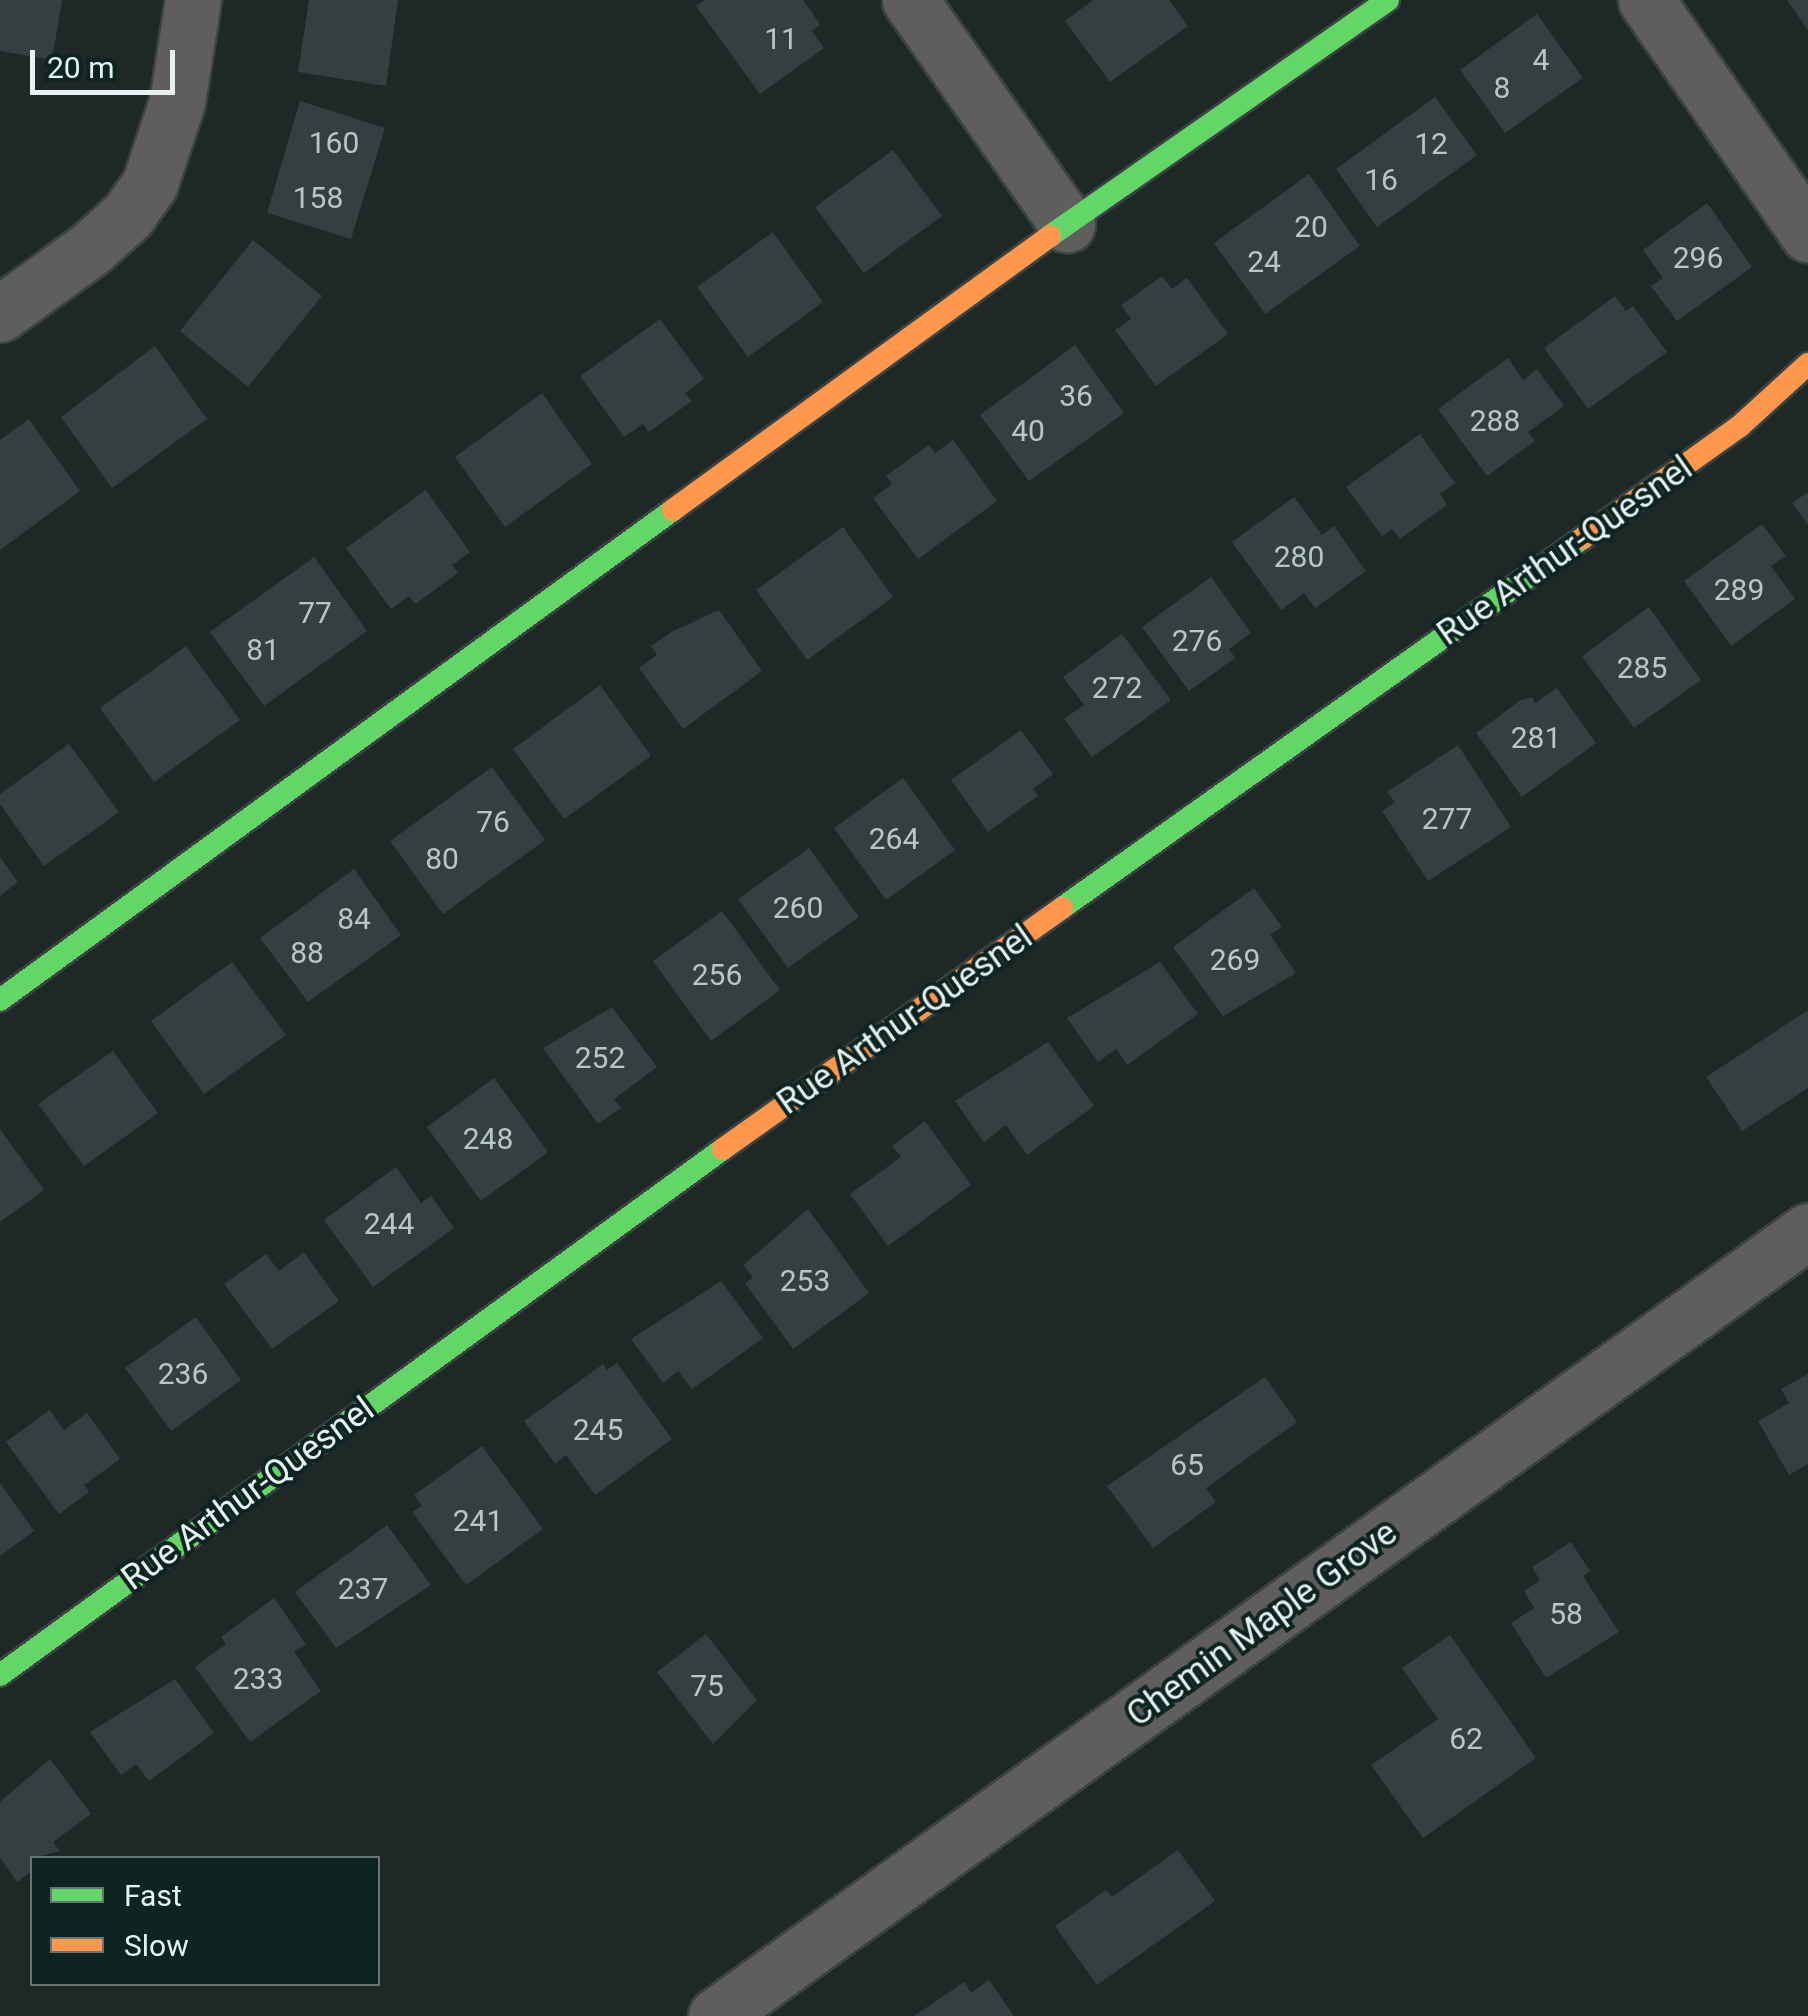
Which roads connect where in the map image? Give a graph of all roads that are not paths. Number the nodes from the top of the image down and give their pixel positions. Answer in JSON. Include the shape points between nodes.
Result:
{"nodes":[{"id":1,"x":193,"y":0,"type":"edge"},
{"id":2,"x":910,"y":0,"type":"edge"},
{"id":3,"x":1388,"y":0,"type":"edge"},
{"id":4,"x":1646,"y":0,"type":"edge"},
{"id":5,"x":1067,"y":224,"type":"junction"},
{"id":6,"x":1808,"y":234,"type":"edge"},
{"id":7,"x":0,"y":314,"type":"edge"},
{"id":8,"x":1808,"y":364,"type":"edge"},
{"id":9,"x":0,"y":1000,"type":"edge"},
{"id":10,"x":1808,"y":1231,"type":"edge"},
{"id":11,"x":0,"y":1674,"type":"edge"},
{"id":12,"x":716,"y":2016,"type":"edge"}],
"edges":[{"from":1,"to":7,"type":"street","via":[[177,102],[150,183],[128,215],[90,249]]},
{"from":2,"to":5,"type":"street"},
{"from":3,"to":5,"type":"street"},
{"from":4,"to":6,"type":"street"},
{"from":5,"to":9,"type":"street"},
{"from":8,"to":11,"type":"street","name":"Rue Arthur-Quesnel","via":[[1740,426],[678,1181]]},
{"from":10,"to":12,"type":"street","name":"Chemin Maple Grove"}]}
